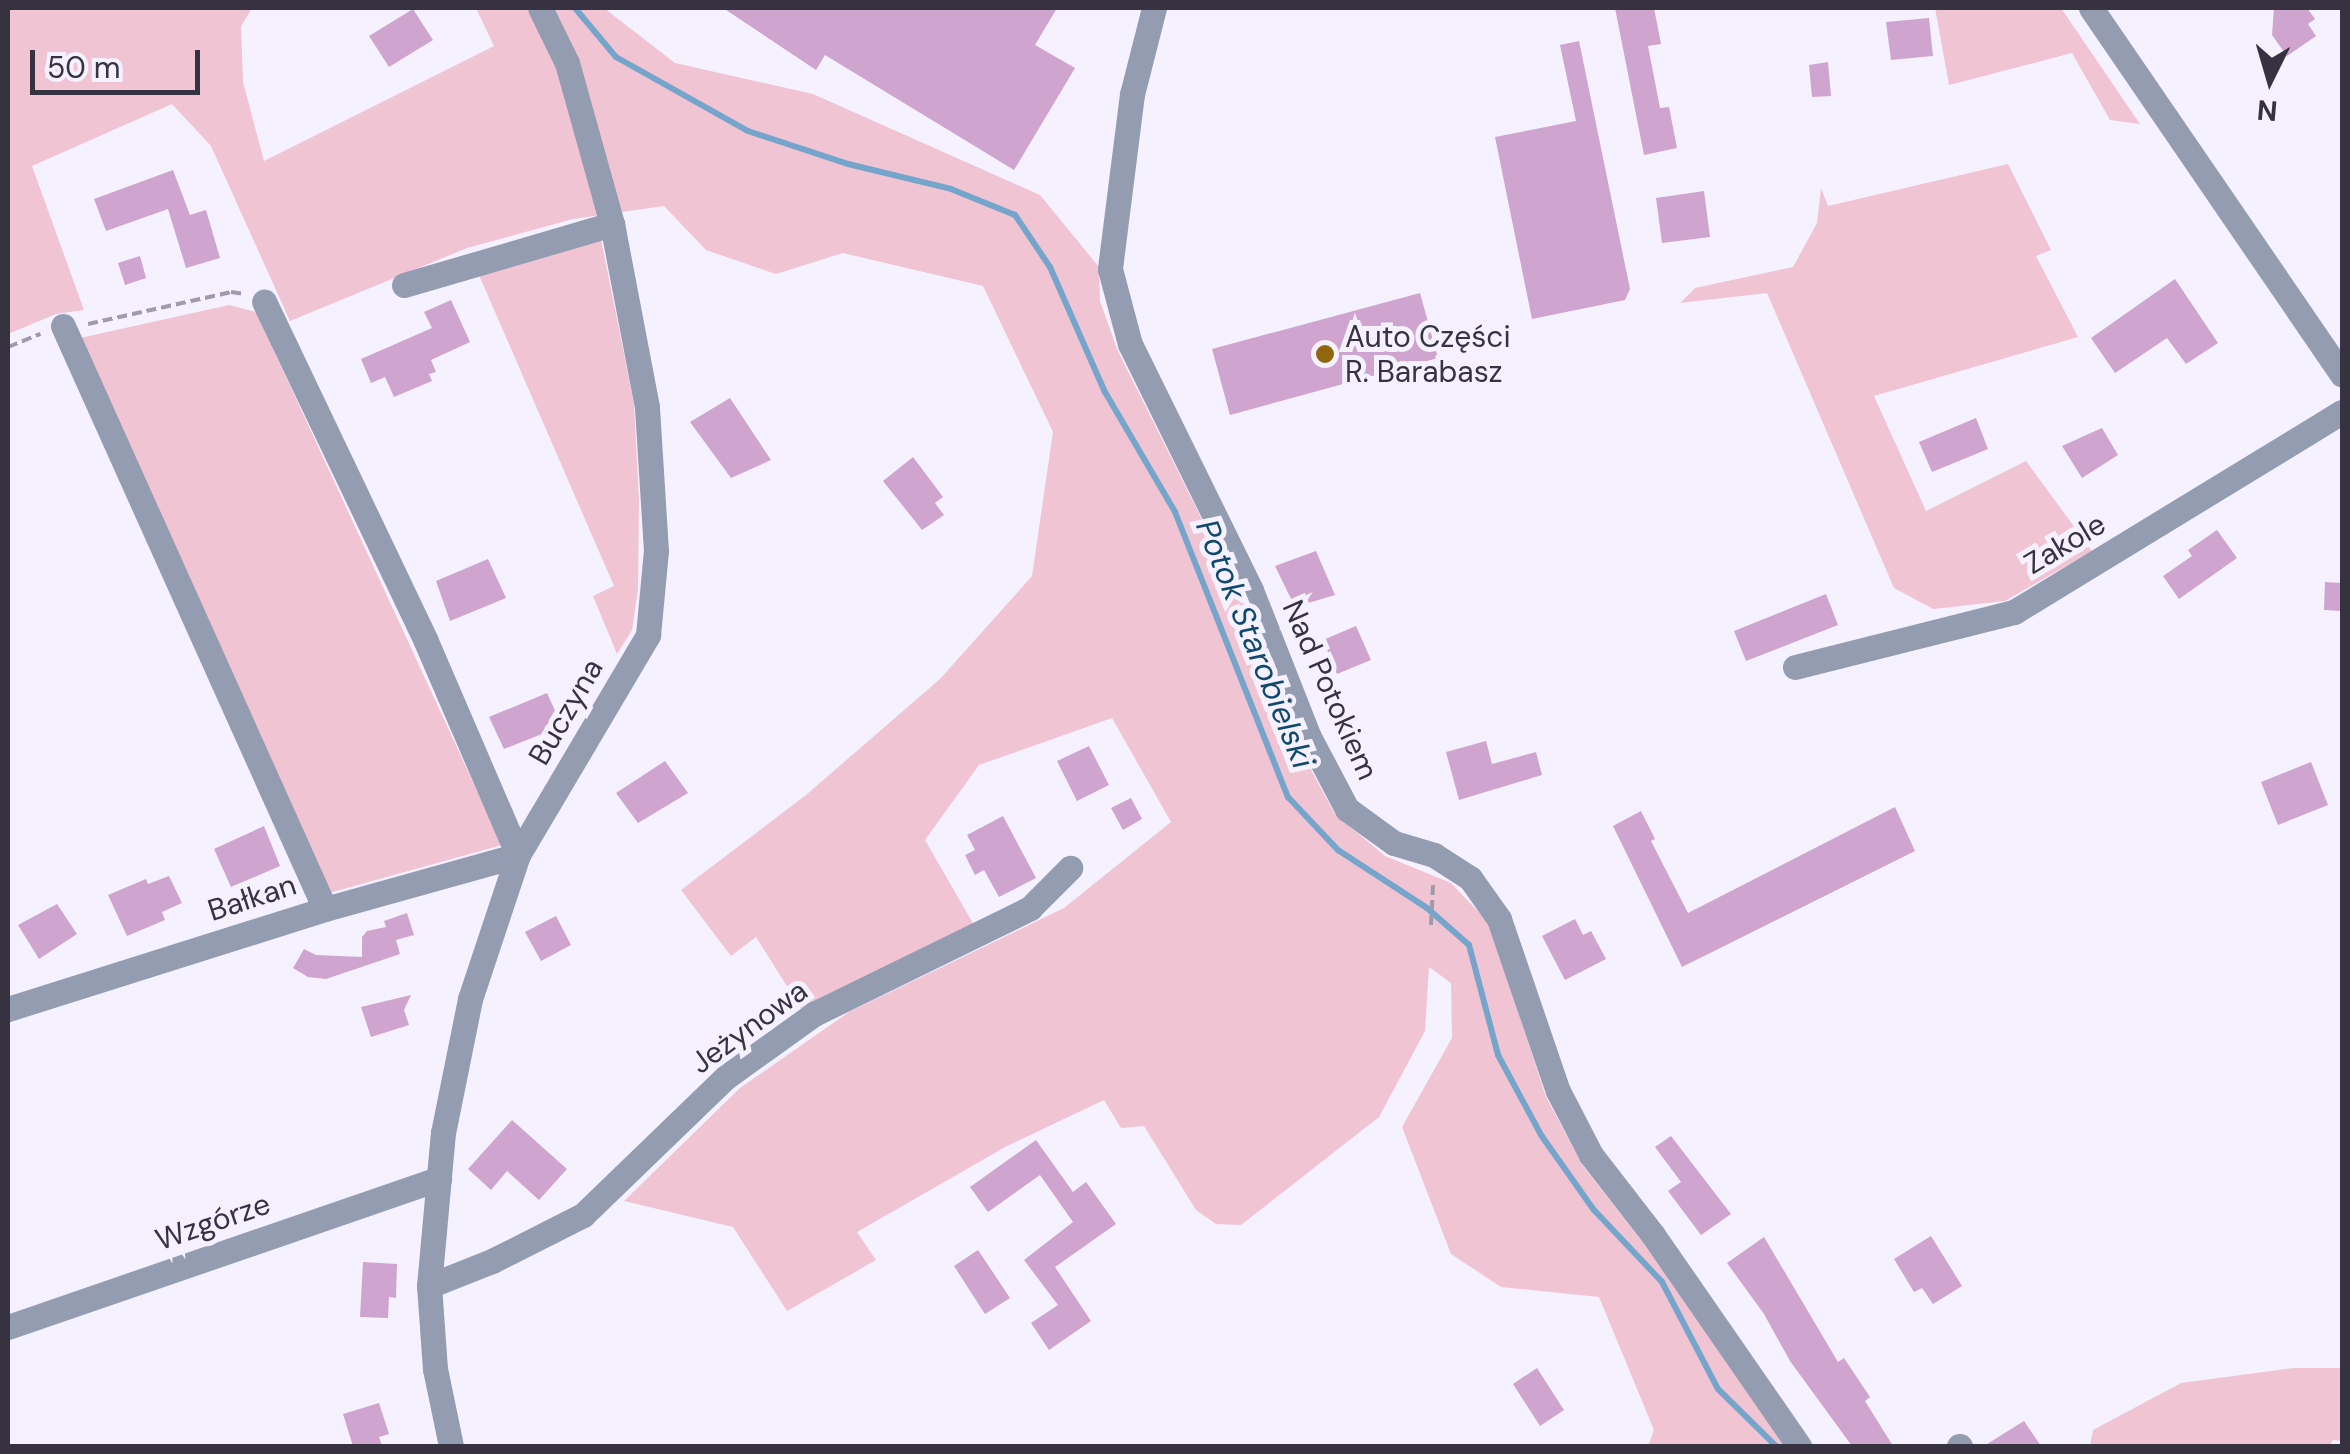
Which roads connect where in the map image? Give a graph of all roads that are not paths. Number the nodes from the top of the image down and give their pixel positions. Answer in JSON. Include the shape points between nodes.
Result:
{"nodes":[{"id":1,"x":540,"y":8,"type":"edge"},
{"id":2,"x":1154,"y":8,"type":"edge"},
{"id":3,"x":2091,"y":8,"type":"edge"},
{"id":4,"x":612,"y":224,"type":"junction"},
{"id":5,"x":404,"y":285,"type":"dead end"},
{"id":6,"x":264,"y":302,"type":"road end"},
{"id":7,"x":67,"y":327,"type":"road end"},
{"id":8,"x":2342,"y":374,"type":"edge"},
{"id":9,"x":2342,"y":412,"type":"edge"},
{"id":10,"x":1794,"y":667,"type":"dead end"},
{"id":11,"x":518,"y":855,"type":"junction"},
{"id":12,"x":1070,"y":868,"type":"dead end"},
{"id":13,"x":324,"y":909,"type":"junction"},
{"id":14,"x":8,"y":1009,"type":"edge"},
{"id":15,"x":439,"y":1179,"type":"junction"},
{"id":16,"x":429,"y":1286,"type":"junction"},
{"id":17,"x":8,"y":1327,"type":"edge"},
{"id":18,"x":451,"y":1446,"type":"edge"},
{"id":19,"x":1799,"y":1446,"type":"edge"}],
"edges":[{"from":1,"to":4,"type":"street","name":"Buczyna","via":[[568,63]]},
{"from":2,"to":19,"type":"street","name":"Nad Potokiem","via":[[1132,94],[1110,268],[1130,344],[1251,590],[1308,734],[1347,809],[1394,843],[1434,855],[1470,878],[1490,906],[1558,1091],[1591,1155]]},
{"from":3,"to":8,"type":"street"},
{"from":4,"to":5,"type":"street"},
{"from":4,"to":11,"type":"street","name":"Buczyna","via":[[648,407],[656,551],[648,635]]},
{"from":6,"to":11,"type":"street","via":[[426,641]]},
{"from":7,"to":13,"type":"street"},
{"from":9,"to":10,"type":"street","name":"Zakole","via":[[2014,612]]},
{"from":11,"to":13,"type":"street","name":"Bałkan"},
{"from":11,"to":15,"type":"street","name":"Buczyna","via":[[470,999]]},
{"from":12,"to":16,"type":"street","name":"Jeżynowa","via":[[1030,908],[814,1014],[740,1067],[583,1215]]},
{"from":13,"to":14,"type":"street","name":"Bałkan"},
{"from":15,"to":16,"type":"street","name":"Buczyna"},
{"from":15,"to":17,"type":"street","name":"Wzgórze"},
{"from":16,"to":18,"type":"street","name":"Buczyna","via":[[435,1369]]}]}
